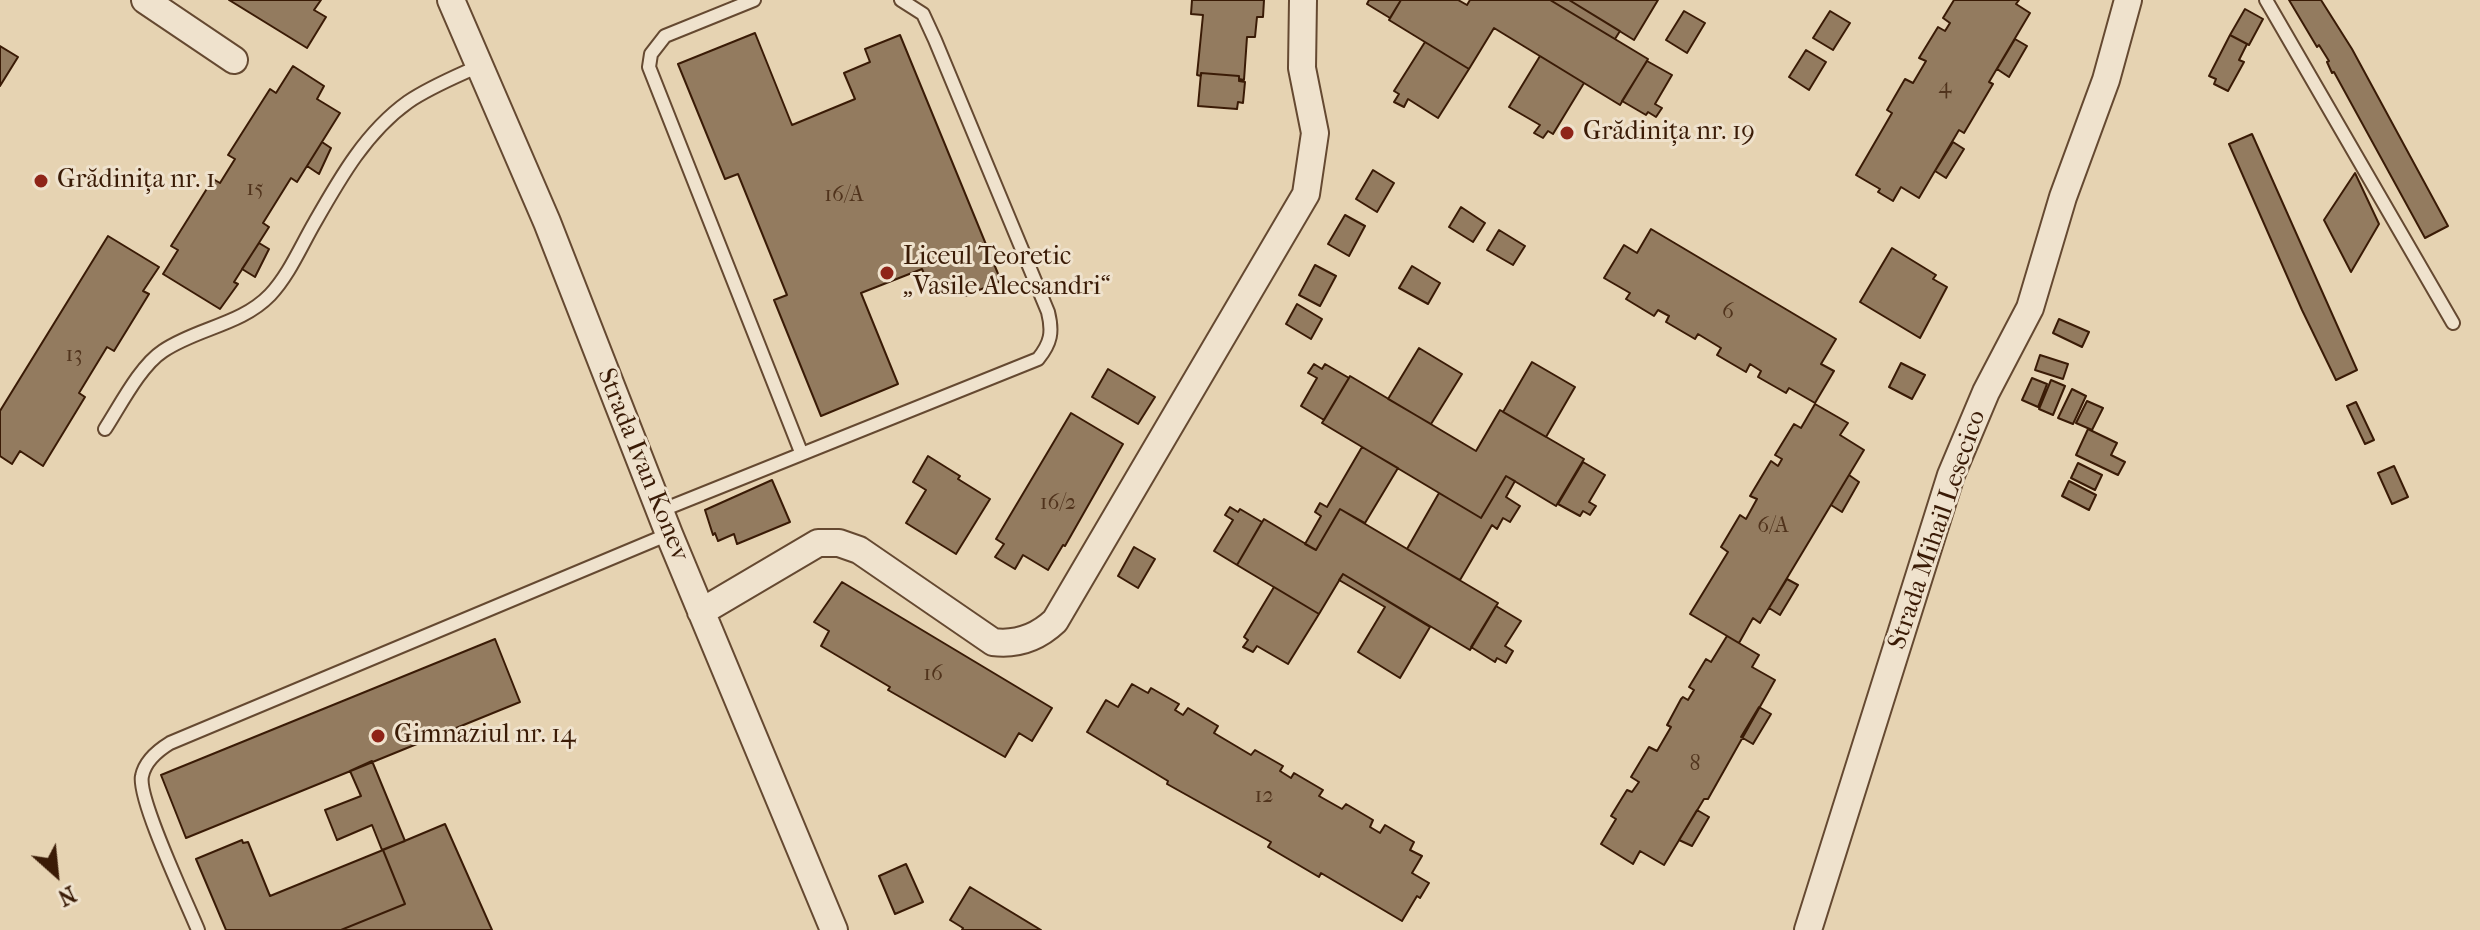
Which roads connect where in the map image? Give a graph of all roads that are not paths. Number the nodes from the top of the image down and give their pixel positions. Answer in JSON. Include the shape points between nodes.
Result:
{"nodes":[{"id":1,"x":145,"y":0,"type":"edge"},
{"id":2,"x":451,"y":0,"type":"edge"},
{"id":3,"x":754,"y":0,"type":"edge"},
{"id":4,"x":901,"y":0,"type":"edge"},
{"id":5,"x":1303,"y":0,"type":"edge"},
{"id":6,"x":2128,"y":0,"type":"edge"},
{"id":7,"x":2266,"y":0,"type":"edge"},
{"id":8,"x":234,"y":60,"type":"dead end"},
{"id":9,"x":479,"y":66,"type":"junction"},
{"id":10,"x":2453,"y":323,"type":"dead end"},
{"id":11,"x":105,"y":429,"type":"dead end"},
{"id":12,"x":801,"y":452,"type":"junction"},
{"id":13,"x":665,"y":522,"type":"junction"},
{"id":14,"x":701,"y":612,"type":"junction"},
{"id":15,"x":198,"y":930,"type":"edge"},
{"id":16,"x":834,"y":930,"type":"edge"},
{"id":17,"x":1808,"y":930,"type":"edge"}],
"edges":[{"from":1,"to":8,"type":"street"},
{"from":2,"to":9,"type":"street","name":"Strada Ivan Konev"},
{"from":3,"to":12,"type":"lane","via":[[665,36],[651,54],[649,67]]},
{"from":4,"to":12,"type":"lane","via":[[923,14],[935,40],[1048,312],[1050,341],[1038,359]]},
{"from":5,"to":14,"type":"street","via":[[1302,68],[1315,133],[1306,194],[1055,621],[1043,632],[1010,644],[993,642],[859,550],[839,543],[818,543],[798,553]]},
{"from":6,"to":17,"type":"street","name":"Strada Mihail Lesecico","via":[[2030,308],[1951,475]]},
{"from":7,"to":10,"type":"lane"},
{"from":9,"to":11,"type":"lane","via":[[432,87],[389,117],[342,177],[271,294],[247,314],[161,352]]},
{"from":9,"to":13,"type":"street","name":"Strada Ivan Konev","via":[[547,222]]},
{"from":12,"to":13,"type":"lane"},
{"from":13,"to":14,"type":"street","name":"Strada Ivan Konev"},
{"from":13,"to":15,"type":"lane","via":[[155,753],[142,787]]},
{"from":14,"to":16,"type":"street","name":"Strada Ivan Konev"}]}
